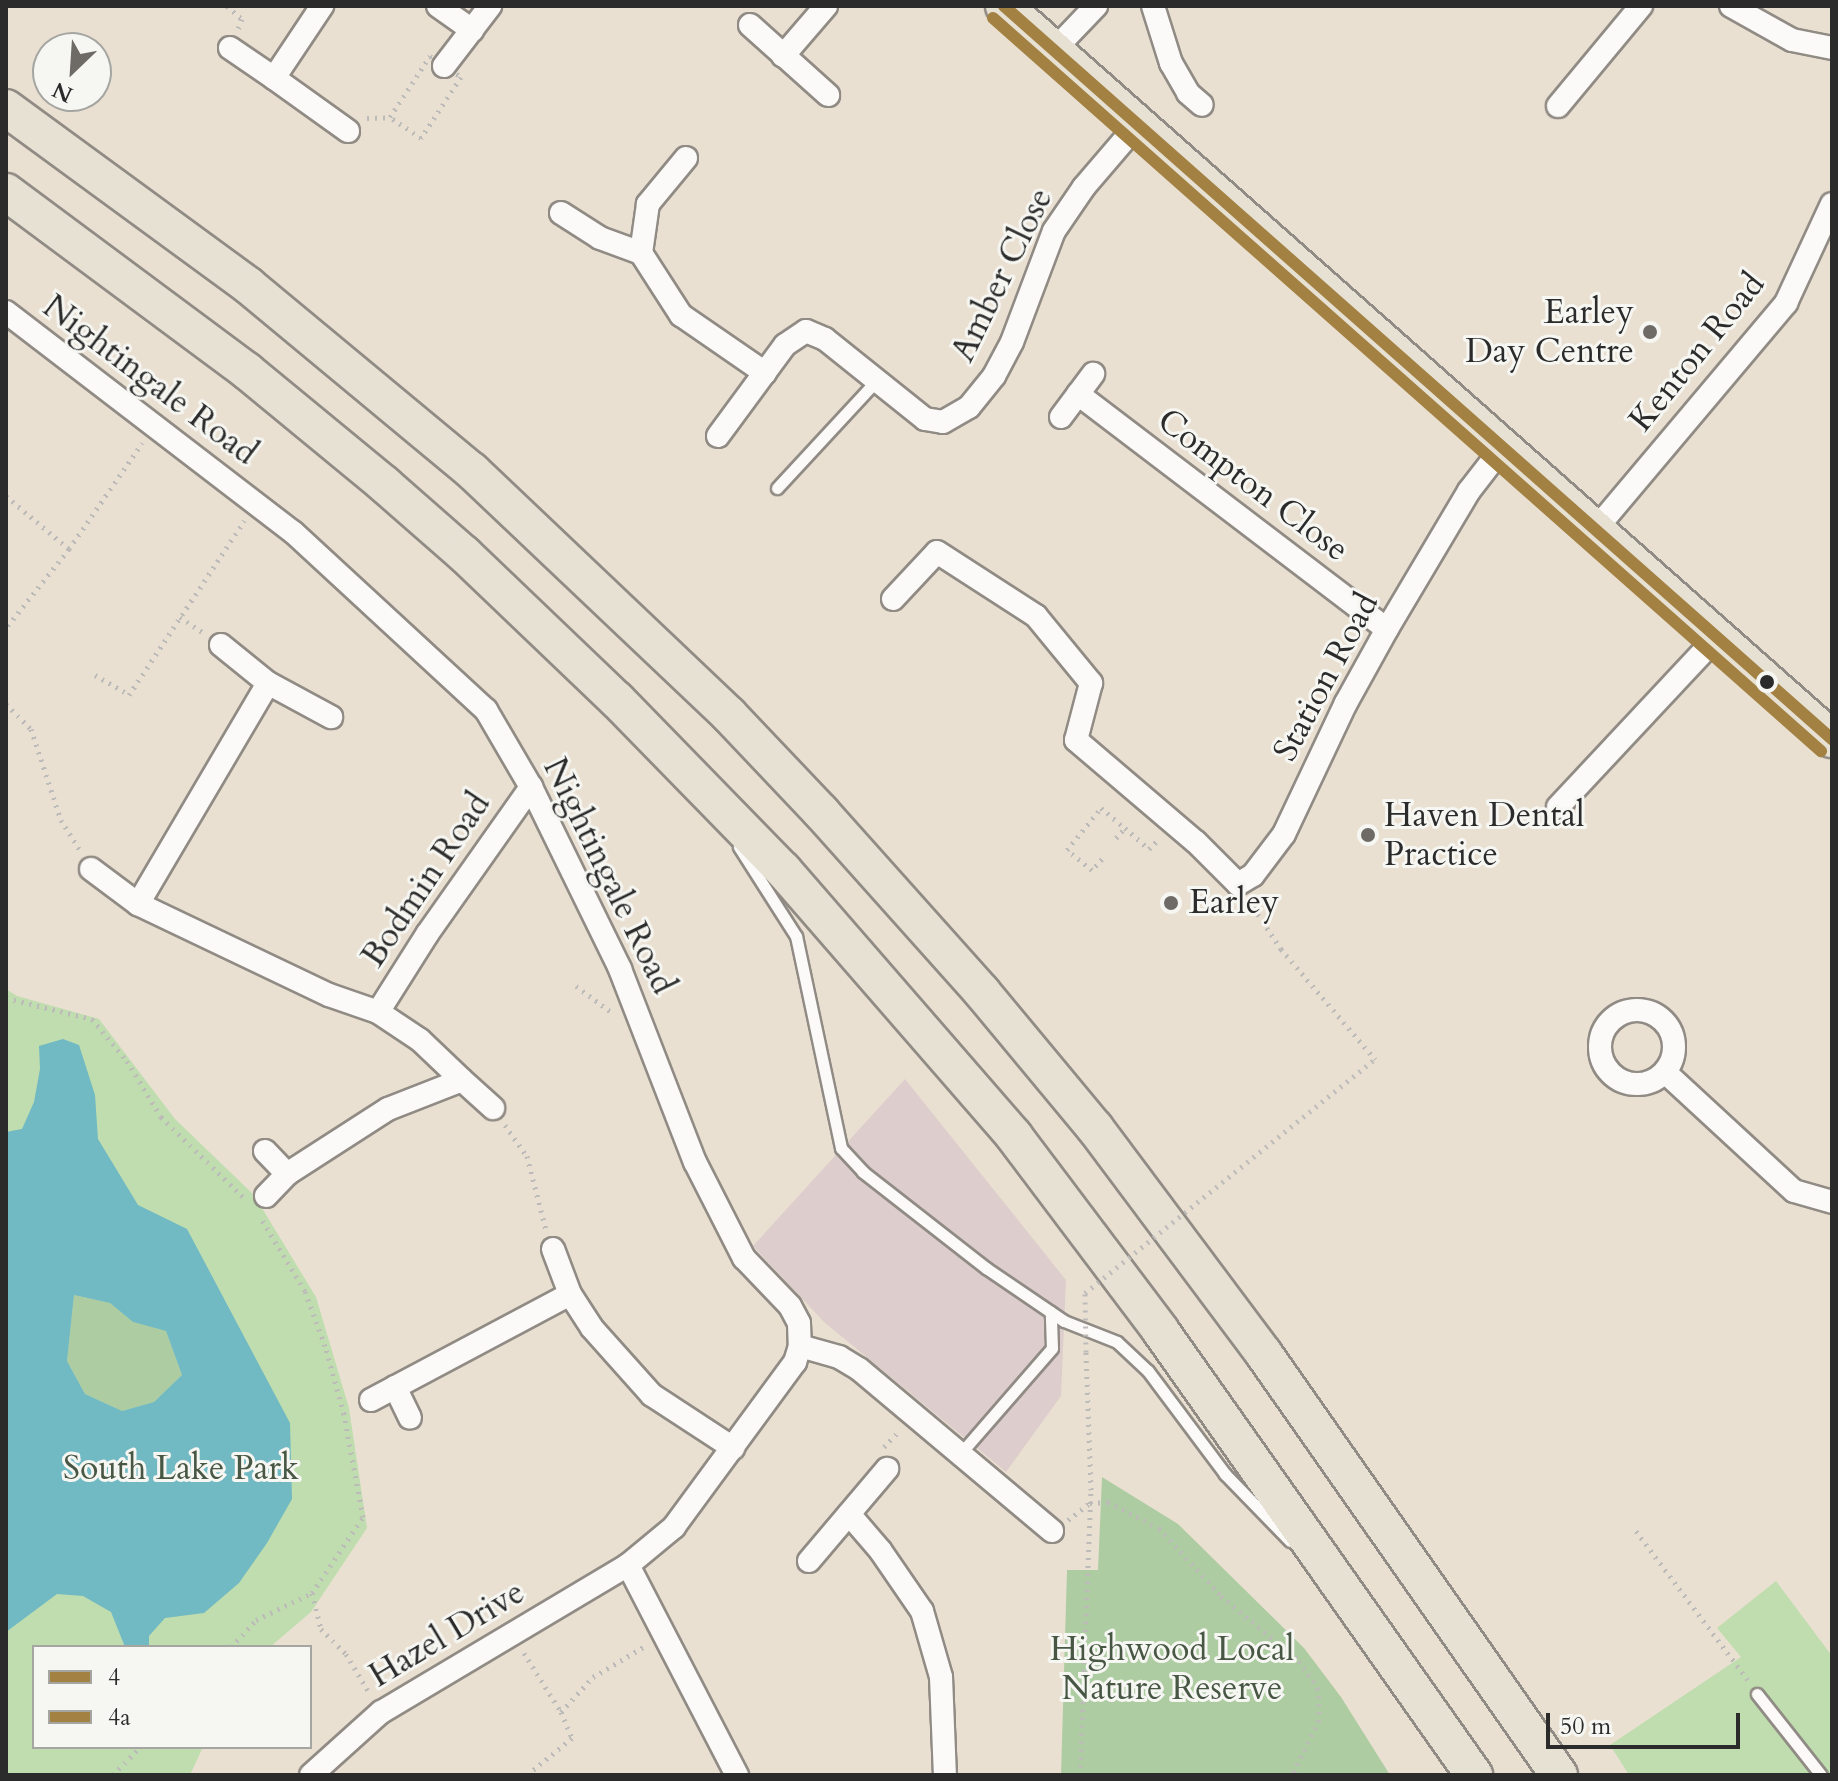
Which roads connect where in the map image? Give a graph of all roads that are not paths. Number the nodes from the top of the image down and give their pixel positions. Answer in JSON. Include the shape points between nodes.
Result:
{"nodes":[{"id":1,"x":322,"y":6,"type":"edge"},
{"id":2,"x":438,"y":6,"type":"edge"},
{"id":3,"x":490,"y":6,"type":"edge"},
{"id":4,"x":826,"y":6,"type":"edge"},
{"id":5,"x":1004,"y":6,"type":"edge"},
{"id":6,"x":1096,"y":6,"type":"edge"},
{"id":7,"x":1153,"y":6,"type":"edge"},
{"id":8,"x":1641,"y":6,"type":"edge"},
{"id":9,"x":1731,"y":6,"type":"edge"},
{"id":10,"x":750,"y":25,"type":"dead end"},
{"id":11,"x":472,"y":30,"type":"junction"},
{"id":12,"x":230,"y":48,"type":"dead end"},
{"id":13,"x":1832,"y":48,"type":"edge"},
{"id":14,"x":1054,"y":50,"type":"junction"},
{"id":15,"x":783,"y":56,"type":"junction"},
{"id":16,"x":444,"y":66,"type":"road end"},
{"id":17,"x":274,"y":78,"type":"junction"},
{"id":18,"x":828,"y":95,"type":"dead end"},
{"id":19,"x":1202,"y":105,"type":"dead end"},
{"id":20,"x":1558,"y":106,"type":"dead end"},
{"id":21,"x":6,"y":108,"type":"edge"},
{"id":22,"x":1138,"y":124,"type":"junction"},
{"id":23,"x":348,"y":131,"type":"dead end"},
{"id":24,"x":686,"y":158,"type":"dead end"},
{"id":25,"x":6,"y":192,"type":"edge"},
{"id":26,"x":1832,"y":204,"type":"edge"},
{"id":27,"x":561,"y":213,"type":"dead end"},
{"id":28,"x":641,"y":253,"type":"junction"},
{"id":29,"x":6,"y":312,"type":"edge"},
{"id":30,"x":765,"y":373,"type":"junction"},
{"id":31,"x":1093,"y":374,"type":"dead end"},
{"id":32,"x":876,"y":381,"type":"junction"},
{"id":33,"x":1078,"y":394,"type":"junction"},
{"id":34,"x":1061,"y":417,"type":"dead end"},
{"id":35,"x":718,"y":436,"type":"dead end"},
{"id":36,"x":1503,"y":447,"type":"junction"},
{"id":37,"x":777,"y":488,"type":"dead end"},
{"id":38,"x":1595,"y":530,"type":"junction"},
{"id":39,"x":893,"y":599,"type":"dead end"},
{"id":40,"x":1387,"y":629,"type":"junction"},
{"id":41,"x":1717,"y":637,"type":"junction"},
{"id":42,"x":221,"y":645,"type":"dead end"},
{"id":43,"x":268,"y":683,"type":"junction"},
{"id":44,"x":331,"y":717,"type":"dead end"},
{"id":45,"x":1832,"y":739,"type":"edge"},
{"id":46,"x":694,"y":777,"type":"junction"},
{"id":47,"x":531,"y":787,"type":"junction"},
{"id":48,"x":1558,"y":807,"type":"dead end"},
{"id":49,"x":91,"y":869,"type":"road end"},
{"id":50,"x":138,"y":904,"type":"junction"},
{"id":51,"x":378,"y":1012,"type":"junction"},
{"id":52,"x":1666,"y":1073,"type":"dead end"},
{"id":53,"x":462,"y":1080,"type":"junction"},
{"id":54,"x":493,"y":1108,"type":"road end"},
{"id":55,"x":265,"y":1151,"type":"dead end"},
{"id":56,"x":287,"y":1174,"type":"junction"},
{"id":57,"x":266,"y":1196,"type":"dead end"},
{"id":58,"x":1832,"y":1202,"type":"edge"},
{"id":59,"x":553,"y":1249,"type":"road end"},
{"id":60,"x":570,"y":1294,"type":"junction"},
{"id":61,"x":1051,"y":1312,"type":"junction"},
{"id":62,"x":800,"y":1346,"type":"junction"},
{"id":63,"x":395,"y":1387,"type":"junction"},
{"id":64,"x":371,"y":1400,"type":"dead end"},
{"id":65,"x":410,"y":1418,"type":"dead end"},
{"id":66,"x":733,"y":1448,"type":"junction"},
{"id":67,"x":960,"y":1454,"type":"junction"},
{"id":68,"x":887,"y":1469,"type":"road end"},
{"id":69,"x":849,"y":1514,"type":"junction"},
{"id":70,"x":1052,"y":1531,"type":"dead end"},
{"id":71,"x":809,"y":1561,"type":"dead end"},
{"id":72,"x":628,"y":1565,"type":"junction"},
{"id":73,"x":1367,"y":1623,"type":"junction"},
{"id":74,"x":1757,"y":1694,"type":"road end"},
{"id":75,"x":311,"y":1775,"type":"edge"},
{"id":76,"x":737,"y":1775,"type":"edge"},
{"id":77,"x":945,"y":1775,"type":"edge"},
{"id":78,"x":1474,"y":1775,"type":"edge"},
{"id":79,"x":1559,"y":1775,"type":"edge"},
{"id":80,"x":1821,"y":1775,"type":"edge"}],
"edges":[{"from":1,"to":17,"type":"street"},
{"from":2,"to":11,"type":"street"},
{"from":3,"to":11,"type":"street"},
{"from":4,"to":15,"type":"street"},
{"from":5,"to":14,"type":"main road"},
{"from":6,"to":14,"type":"street"},
{"from":7,"to":19,"type":"street","via":[[1171,63],[1188,93]]},
{"from":8,"to":20,"type":"street"},
{"from":9,"to":13,"type":"street","via":[[1792,40]]},
{"from":10,"to":15,"type":"street"},
{"from":11,"to":16,"type":"street"},
{"from":12,"to":17,"type":"street"},
{"from":14,"to":22,"type":"main road"},
{"from":15,"to":18,"type":"street"},
{"from":17,"to":23,"type":"street"},
{"from":21,"to":79,"type":"main road","via":[[249,286],[449,451],[673,661],[821,812],[1095,1128],[1264,1354]]},
{"from":22,"to":32,"type":"street","name":"Amber Close","via":[[1054,231],[1012,342],[969,407],[934,424]]},
{"from":22,"to":36,"type":"main road"},
{"from":24,"to":28,"type":"street","via":[[648,204]]},
{"from":25,"to":46,"type":"main road","via":[[313,423],[464,554]]},
{"from":26,"to":38,"type":"street","name":"Kenton Road","via":[[1786,303]]},
{"from":27,"to":28,"type":"street","via":[[600,238]]},
{"from":28,"to":30,"type":"street","via":[[681,315]]},
{"from":29,"to":47,"type":"street","name":"Nightingale Road","via":[[293,532],[486,710]]},
{"from":30,"to":32,"type":"street","name":"Amber Close","via":[[785,345],[806,331],[825,339]]},
{"from":30,"to":35,"type":"street","name":"Amber Close"},
{"from":31,"to":33,"type":"street"},
{"from":32,"to":37,"type":"lane"},
{"from":33,"to":34,"type":"street"},
{"from":33,"to":40,"type":"street","name":"Compton Close"},
{"from":36,"to":38,"type":"main road"},
{"from":36,"to":40,"type":"street","name":"Station Road","via":[[1469,491]]},
{"from":38,"to":41,"type":"main road"},
{"from":39,"to":40,"type":"street","name":"Station Road","via":[[937,552],[1036,616],[1091,683],[1076,740],[1238,884],[1253,875],[1284,834]]},
{"from":41,"to":45,"type":"main road"},
{"from":41,"to":48,"type":"street"},
{"from":42,"to":43,"type":"street"},
{"from":43,"to":44,"type":"street"},
{"from":43,"to":50,"type":"street"},
{"from":46,"to":61,"type":"lane","via":[[796,936],[841,1148],[863,1172]]},
{"from":46,"to":73,"type":"main road","via":[[783,870],[1014,1136],[1160,1330]]},
{"from":47,"to":51,"type":"street","name":"Bodmin Road"},
{"from":47,"to":62,"type":"street","name":"Nightingale Road","via":[[620,969],[695,1162],[744,1258],[790,1306],[799,1323]]},
{"from":49,"to":50,"type":"street","name":"Bodmin Road"},
{"from":50,"to":51,"type":"street","name":"Bodmin Road","via":[[317,989]]},
{"from":51,"to":53,"type":"street","name":"Bodmin Road","via":[[420,1040]]},
{"from":52,"to":58,"type":"street","via":[[1794,1191]]},
{"from":53,"to":54,"type":"street","name":"Bodmin Road"},
{"from":53,"to":56,"type":"street","via":[[388,1109]]},
{"from":55,"to":56,"type":"street"},
{"from":56,"to":57,"type":"street"},
{"from":59,"to":60,"type":"street"},
{"from":60,"to":63,"type":"street"},
{"from":60,"to":66,"type":"street","via":[[592,1328],[652,1395]]},
{"from":61,"to":67,"type":"lane","via":[[1052,1348]]},
{"from":61,"to":73,"type":"lane","via":[[1117,1342],[1148,1371],[1225,1474]]},
{"from":62,"to":66,"type":"street","name":"Hazel Drive","via":[[795,1362]]},
{"from":62,"to":67,"type":"street","via":[[839,1357]]},
{"from":63,"to":64,"type":"street"},
{"from":63,"to":65,"type":"street"},
{"from":66,"to":72,"type":"street","name":"Hazel Drive","via":[[674,1527]]},
{"from":67,"to":70,"type":"street"},
{"from":68,"to":69,"type":"street"},
{"from":69,"to":71,"type":"street"},
{"from":69,"to":77,"type":"street","via":[[922,1611],[941,1677]]},
{"from":72,"to":75,"type":"street","name":"Hazel Drive","via":[[381,1712]]},
{"from":72,"to":76,"type":"street"},
{"from":73,"to":78,"type":"main road"},
{"from":74,"to":80,"type":"lane"}]}
